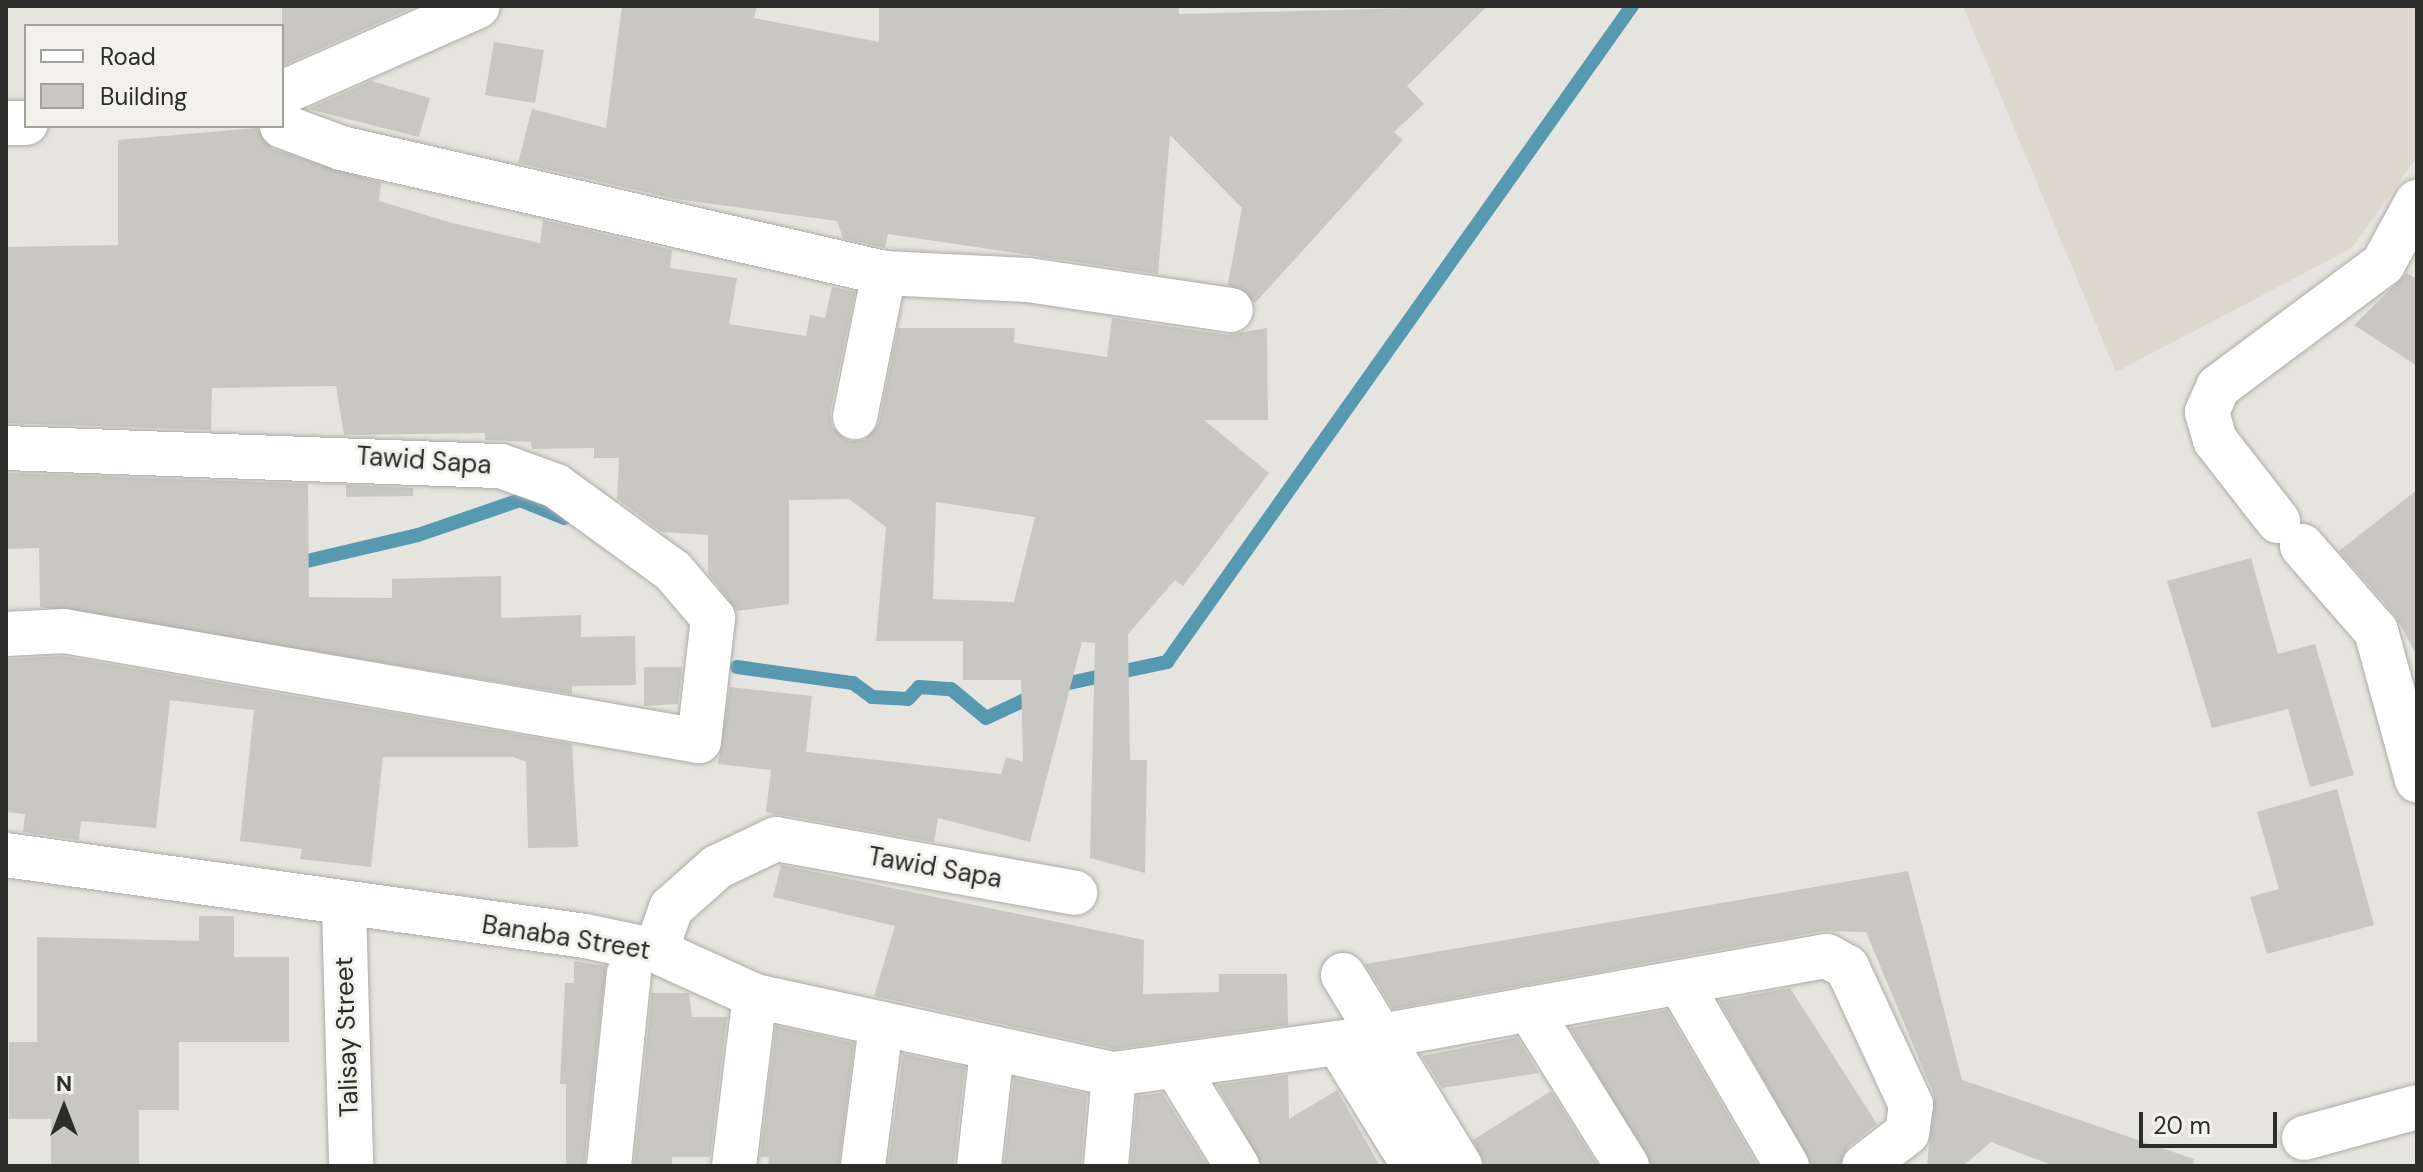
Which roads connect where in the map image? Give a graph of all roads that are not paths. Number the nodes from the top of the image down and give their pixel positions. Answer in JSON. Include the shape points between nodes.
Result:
{"nodes":[{"id":1,"x":478,"y":6,"type":"edge"},
{"id":2,"x":284,"y":92,"type":"edge"},
{"id":3,"x":284,"y":127,"type":"edge"},
{"id":4,"x":2417,"y":202,"type":"edge"},
{"id":5,"x":884,"y":273,"type":"junction"},
{"id":6,"x":1231,"y":310,"type":"dead end"},
{"id":7,"x":855,"y":417,"type":"dead end"},
{"id":8,"x":6,"y":448,"type":"edge"},
{"id":9,"x":6,"y":634,"type":"edge"},
{"id":10,"x":2405,"y":668,"type":"edge"},
{"id":11,"x":2417,"y":780,"type":"edge"},
{"id":12,"x":6,"y":855,"type":"edge"},
{"id":13,"x":1075,"y":893,"type":"dead end"},
{"id":14,"x":344,"y":908,"type":"junction"},
{"id":15,"x":643,"y":962,"type":"junction"},
{"id":16,"x":1343,"y":975,"type":"dead end"},
{"id":17,"x":1680,"y":983,"type":"junction"},
{"id":18,"x":755,"y":996,"type":"junction"},
{"id":19,"x":1529,"y":1009,"type":"junction"},
{"id":20,"x":881,"y":1025,"type":"junction"},
{"id":21,"x":1359,"y":1040,"type":"junction"},
{"id":22,"x":992,"y":1051,"type":"junction"},
{"id":23,"x":1178,"y":1070,"type":"junction"},
{"id":24,"x":1114,"y":1074,"type":"junction"},
{"id":25,"x":2417,"y":1107,"type":"edge"},
{"id":26,"x":2304,"y":1138,"type":"dead end"},
{"id":27,"x":1110,"y":1161,"type":"edge"},
{"id":28,"x":351,"y":1166,"type":"edge"},
{"id":29,"x":609,"y":1166,"type":"edge"},
{"id":30,"x":734,"y":1166,"type":"edge"},
{"id":31,"x":863,"y":1166,"type":"edge"},
{"id":32,"x":979,"y":1166,"type":"edge"},
{"id":33,"x":1237,"y":1166,"type":"edge"},
{"id":34,"x":1414,"y":1166,"type":"edge"},
{"id":35,"x":1460,"y":1166,"type":"edge"},
{"id":36,"x":1627,"y":1166,"type":"edge"},
{"id":37,"x":1787,"y":1166,"type":"edge"},
{"id":38,"x":1864,"y":1166,"type":"edge"}],
"edges":[{"from":1,"to":2,"type":"street"},
{"from":3,"to":5,"type":"street","via":[[341,148]]},
{"from":4,"to":10,"type":"street","via":[[2383,264],[2218,387],[2207,412],[2215,440]]},
{"from":5,"to":6,"type":"street","via":[[1002,279]]},
{"from":5,"to":7,"type":"street"},
{"from":8,"to":9,"type":"street","name":"Tawid Sapa","via":[[465,459],[532,474],[673,571],[713,618],[699,741],[64,631]]},
{"from":10,"to":11,"type":"street"},
{"from":12,"to":14,"type":"street","name":"Banaba Street"},
{"from":13,"to":15,"type":"street","name":"Tawid Sapa","via":[[776,839],[717,867],[671,908]]},
{"from":14,"to":15,"type":"street","name":"Banaba Street"},
{"from":14,"to":28,"type":"street","name":"Talisay Street"},
{"from":15,"to":18,"type":"street","name":"Banaba Street"},
{"from":15,"to":29,"type":"street","name":"Tawid Sapa"},
{"from":16,"to":21,"type":"street"},
{"from":17,"to":19,"type":"street","name":"Banaba Street"},
{"from":17,"to":37,"type":"street"},
{"from":17,"to":38,"type":"street","name":"Banaba Street","via":[[1827,956],[1847,967],[1911,1105],[1907,1133]]},
{"from":18,"to":20,"type":"street","name":"Banaba Street"},
{"from":18,"to":30,"type":"street"},
{"from":19,"to":21,"type":"street","name":"Banaba Street"},
{"from":19,"to":36,"type":"street"},
{"from":20,"to":22,"type":"street","name":"Banaba Street"},
{"from":20,"to":31,"type":"street"},
{"from":21,"to":23,"type":"street","name":"Banaba Street"},
{"from":21,"to":34,"type":"street"},
{"from":21,"to":35,"type":"street"},
{"from":22,"to":24,"type":"street","name":"Banaba Street"},
{"from":22,"to":32,"type":"street"},
{"from":23,"to":24,"type":"street","name":"Banaba Street"},
{"from":23,"to":33,"type":"street"},
{"from":24,"to":27,"type":"street"},
{"from":25,"to":26,"type":"street"}]}
